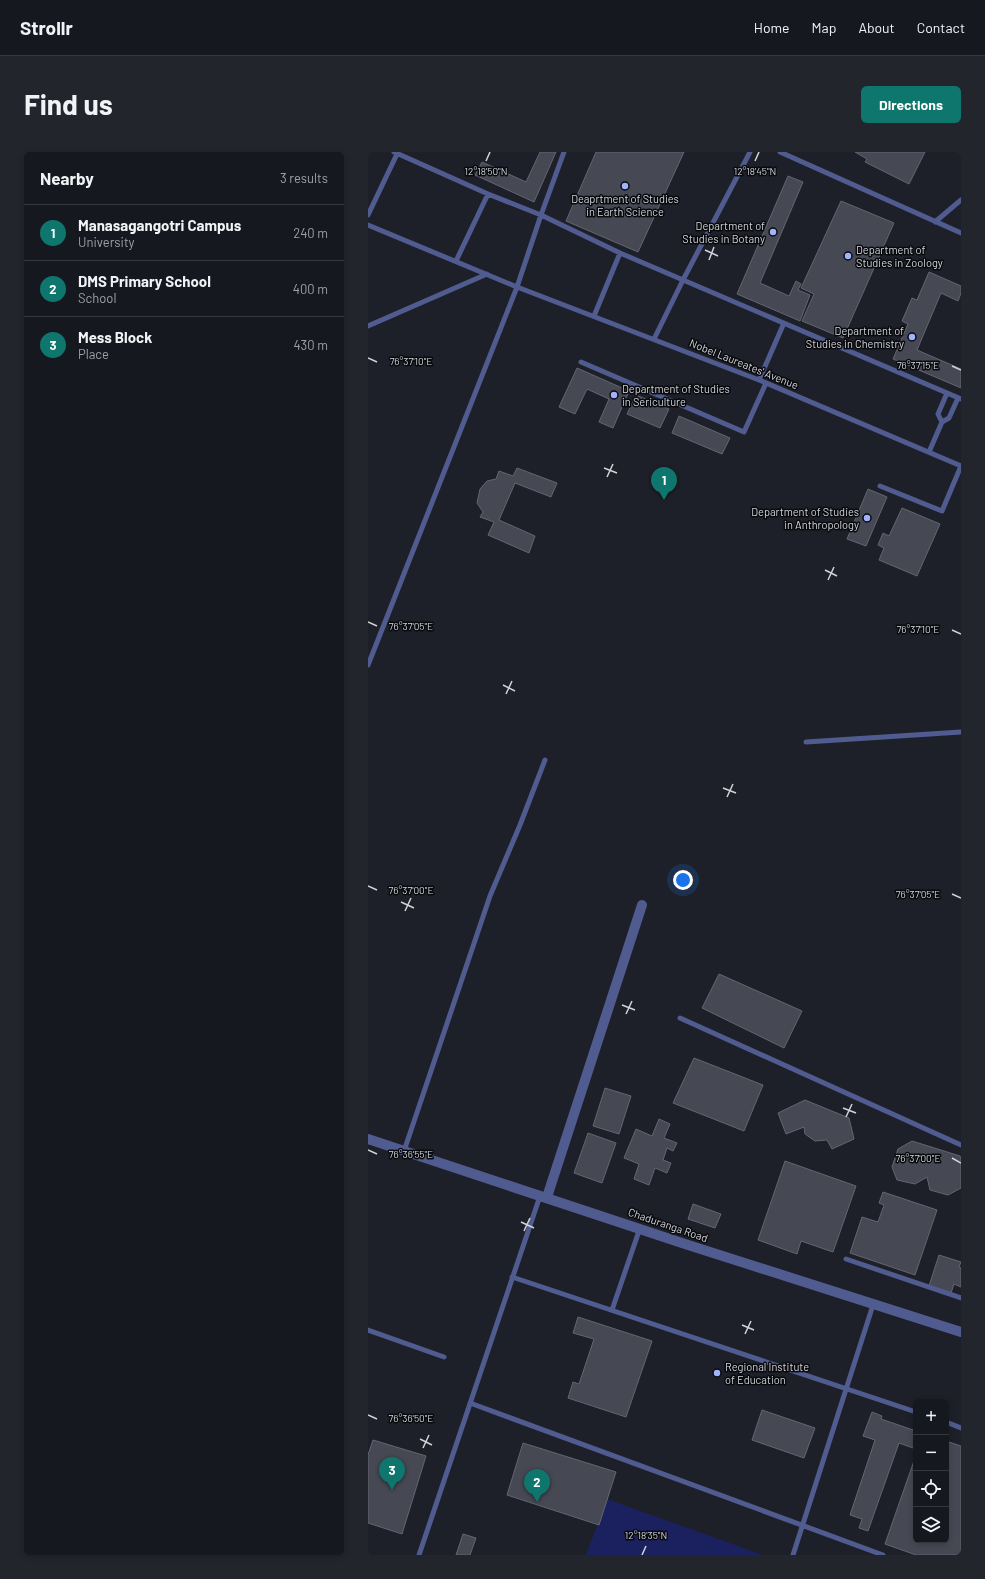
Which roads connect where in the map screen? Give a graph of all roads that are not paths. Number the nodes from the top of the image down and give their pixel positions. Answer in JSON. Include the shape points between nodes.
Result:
{"nodes":[{"id":1,"x":564,"y":152,"type":"edge"},
{"id":2,"x":750,"y":152,"type":"edge"},
{"id":3,"x":780,"y":152,"type":"edge"},
{"id":4,"x":395,"y":153,"type":"edge"},
{"id":5,"x":488,"y":194,"type":"junction"},
{"id":6,"x":961,"y":200,"type":"edge"},
{"id":7,"x":368,"y":215,"type":"edge"},
{"id":8,"x":541,"y":215,"type":"junction"},
{"id":9,"x":935,"y":222,"type":"junction"},
{"id":10,"x":368,"y":225,"type":"edge"},
{"id":11,"x":961,"y":233,"type":"edge"},
{"id":12,"x":620,"y":253,"type":"junction"},
{"id":13,"x":456,"y":261,"type":"junction"},
{"id":14,"x":486,"y":274,"type":"junction"},
{"id":15,"x":683,"y":280,"type":"junction"},
{"id":16,"x":517,"y":287,"type":"junction"},
{"id":17,"x":594,"y":316,"type":"junction"},
{"id":18,"x":784,"y":323,"type":"junction"},
{"id":19,"x":368,"y":326,"type":"edge"},
{"id":20,"x":654,"y":339,"type":"junction"},
{"id":21,"x":581,"y":362,"type":"dead end"},
{"id":22,"x":759,"y":380,"type":"junction"},
{"id":23,"x":766,"y":382,"type":"junction"},
{"id":24,"x":947,"y":393,"type":"junction"},
{"id":25,"x":960,"y":398,"type":"edge"},
{"id":26,"x":942,"y":422,"type":"junction"},
{"id":27,"x":929,"y":452,"type":"junction"},
{"id":28,"x":961,"y":466,"type":"edge"},
{"id":29,"x":880,"y":486,"type":"dead end"},
{"id":30,"x":368,"y":665,"type":"edge"},
{"id":31,"x":961,"y":732,"type":"edge"},
{"id":32,"x":806,"y":742,"type":"dead end"},
{"id":33,"x":544,"y":760,"type":"dead end"},
{"id":34,"x":642,"y":905,"type":"dead end"},
{"id":35,"x":680,"y":1018,"type":"dead end"},
{"id":36,"x":368,"y":1138,"type":"edge"},
{"id":37,"x":961,"y":1145,"type":"edge"},
{"id":38,"x":404,"y":1151,"type":"junction"},
{"id":39,"x":544,"y":1196,"type":"junction"},
{"id":40,"x":640,"y":1228,"type":"junction"},
{"id":41,"x":846,"y":1259,"type":"dead end"},
{"id":42,"x":512,"y":1277,"type":"junction"},
{"id":43,"x":961,"y":1298,"type":"edge"},
{"id":44,"x":873,"y":1305,"type":"junction"},
{"id":45,"x":612,"y":1310,"type":"junction"},
{"id":46,"x":368,"y":1330,"type":"edge"},
{"id":47,"x":961,"y":1332,"type":"edge"},
{"id":48,"x":444,"y":1357,"type":"dead end"},
{"id":49,"x":846,"y":1388,"type":"junction"},
{"id":50,"x":470,"y":1403,"type":"junction"},
{"id":51,"x":913,"y":1411,"type":"edge"},
{"id":52,"x":949,"y":1423,"type":"edge"},
{"id":53,"x":961,"y":1428,"type":"edge"},
{"id":54,"x":802,"y":1525,"type":"junction"},
{"id":55,"x":419,"y":1555,"type":"edge"},
{"id":56,"x":793,"y":1555,"type":"edge"},
{"id":57,"x":883,"y":1555,"type":"edge"}],
"edges":[{"from":1,"to":8,"type":"lane"},
{"from":2,"to":15,"type":"lane"},
{"from":3,"to":9,"type":"lane"},
{"from":4,"to":5,"type":"lane"},
{"from":4,"to":7,"type":"lane"},
{"from":5,"to":8,"type":"lane"},
{"from":5,"to":13,"type":"lane"},
{"from":6,"to":9,"type":"lane"},
{"from":8,"to":12,"type":"lane"},
{"from":8,"to":16,"type":"lane"},
{"from":9,"to":11,"type":"lane"},
{"from":10,"to":13,"type":"lane","name":"Nobel Laureates' Avenue"},
{"from":12,"to":15,"type":"lane"},
{"from":12,"to":17,"type":"lane"},
{"from":13,"to":14,"type":"lane","name":"Nobel Laureates' Avenue"},
{"from":14,"to":16,"type":"lane","name":"Nobel Laureates' Avenue"},
{"from":14,"to":19,"type":"lane"},
{"from":15,"to":18,"type":"lane"},
{"from":15,"to":20,"type":"lane"},
{"from":16,"to":17,"type":"lane","name":"Nobel Laureates' Avenue"},
{"from":16,"to":30,"type":"lane"},
{"from":17,"to":20,"type":"lane","name":"Nobel Laureates' Avenue"},
{"from":18,"to":22,"type":"lane"},
{"from":18,"to":24,"type":"lane"},
{"from":20,"to":22,"type":"lane","name":"Nobel Laureates' Avenue"},
{"from":21,"to":23,"type":"lane","via":[[744,432]]},
{"from":22,"to":23,"type":"lane","name":"Nobel Laureates' Avenue"},
{"from":23,"to":27,"type":"lane","name":"Nobel Laureates' Avenue"},
{"from":24,"to":25,"type":"lane"},
{"from":24,"to":26,"type":"lane","via":[[938,414]]},
{"from":25,"to":26,"type":"lane","via":[[949,418]]},
{"from":26,"to":27,"type":"lane"},
{"from":27,"to":28,"type":"lane","name":"Nobel Laureates' Avenue"},
{"from":28,"to":29,"type":"lane","via":[[942,511]]},
{"from":31,"to":32,"type":"lane"},
{"from":33,"to":38,"type":"lane","via":[[490,896]]},
{"from":34,"to":39,"type":"street"},
{"from":35,"to":37,"type":"lane"},
{"from":36,"to":38,"type":"street","name":"Chaduranga Road"},
{"from":38,"to":39,"type":"street","name":"Chaduranga Road"},
{"from":39,"to":40,"type":"street","name":"Chaduranga Road"},
{"from":39,"to":42,"type":"lane"},
{"from":40,"to":44,"type":"street","name":"Chaduranga Road"},
{"from":40,"to":45,"type":"lane"},
{"from":41,"to":43,"type":"lane"},
{"from":42,"to":45,"type":"lane"},
{"from":42,"to":50,"type":"lane"},
{"from":44,"to":47,"type":"street","name":"Chaduranga Road"},
{"from":44,"to":49,"type":"lane"},
{"from":45,"to":49,"type":"lane"},
{"from":46,"to":48,"type":"lane"},
{"from":49,"to":51,"type":"lane"},
{"from":49,"to":54,"type":"lane"},
{"from":50,"to":54,"type":"lane"},
{"from":50,"to":55,"type":"lane"},
{"from":52,"to":53,"type":"lane"},
{"from":54,"to":56,"type":"lane"},
{"from":54,"to":57,"type":"lane"}]}
